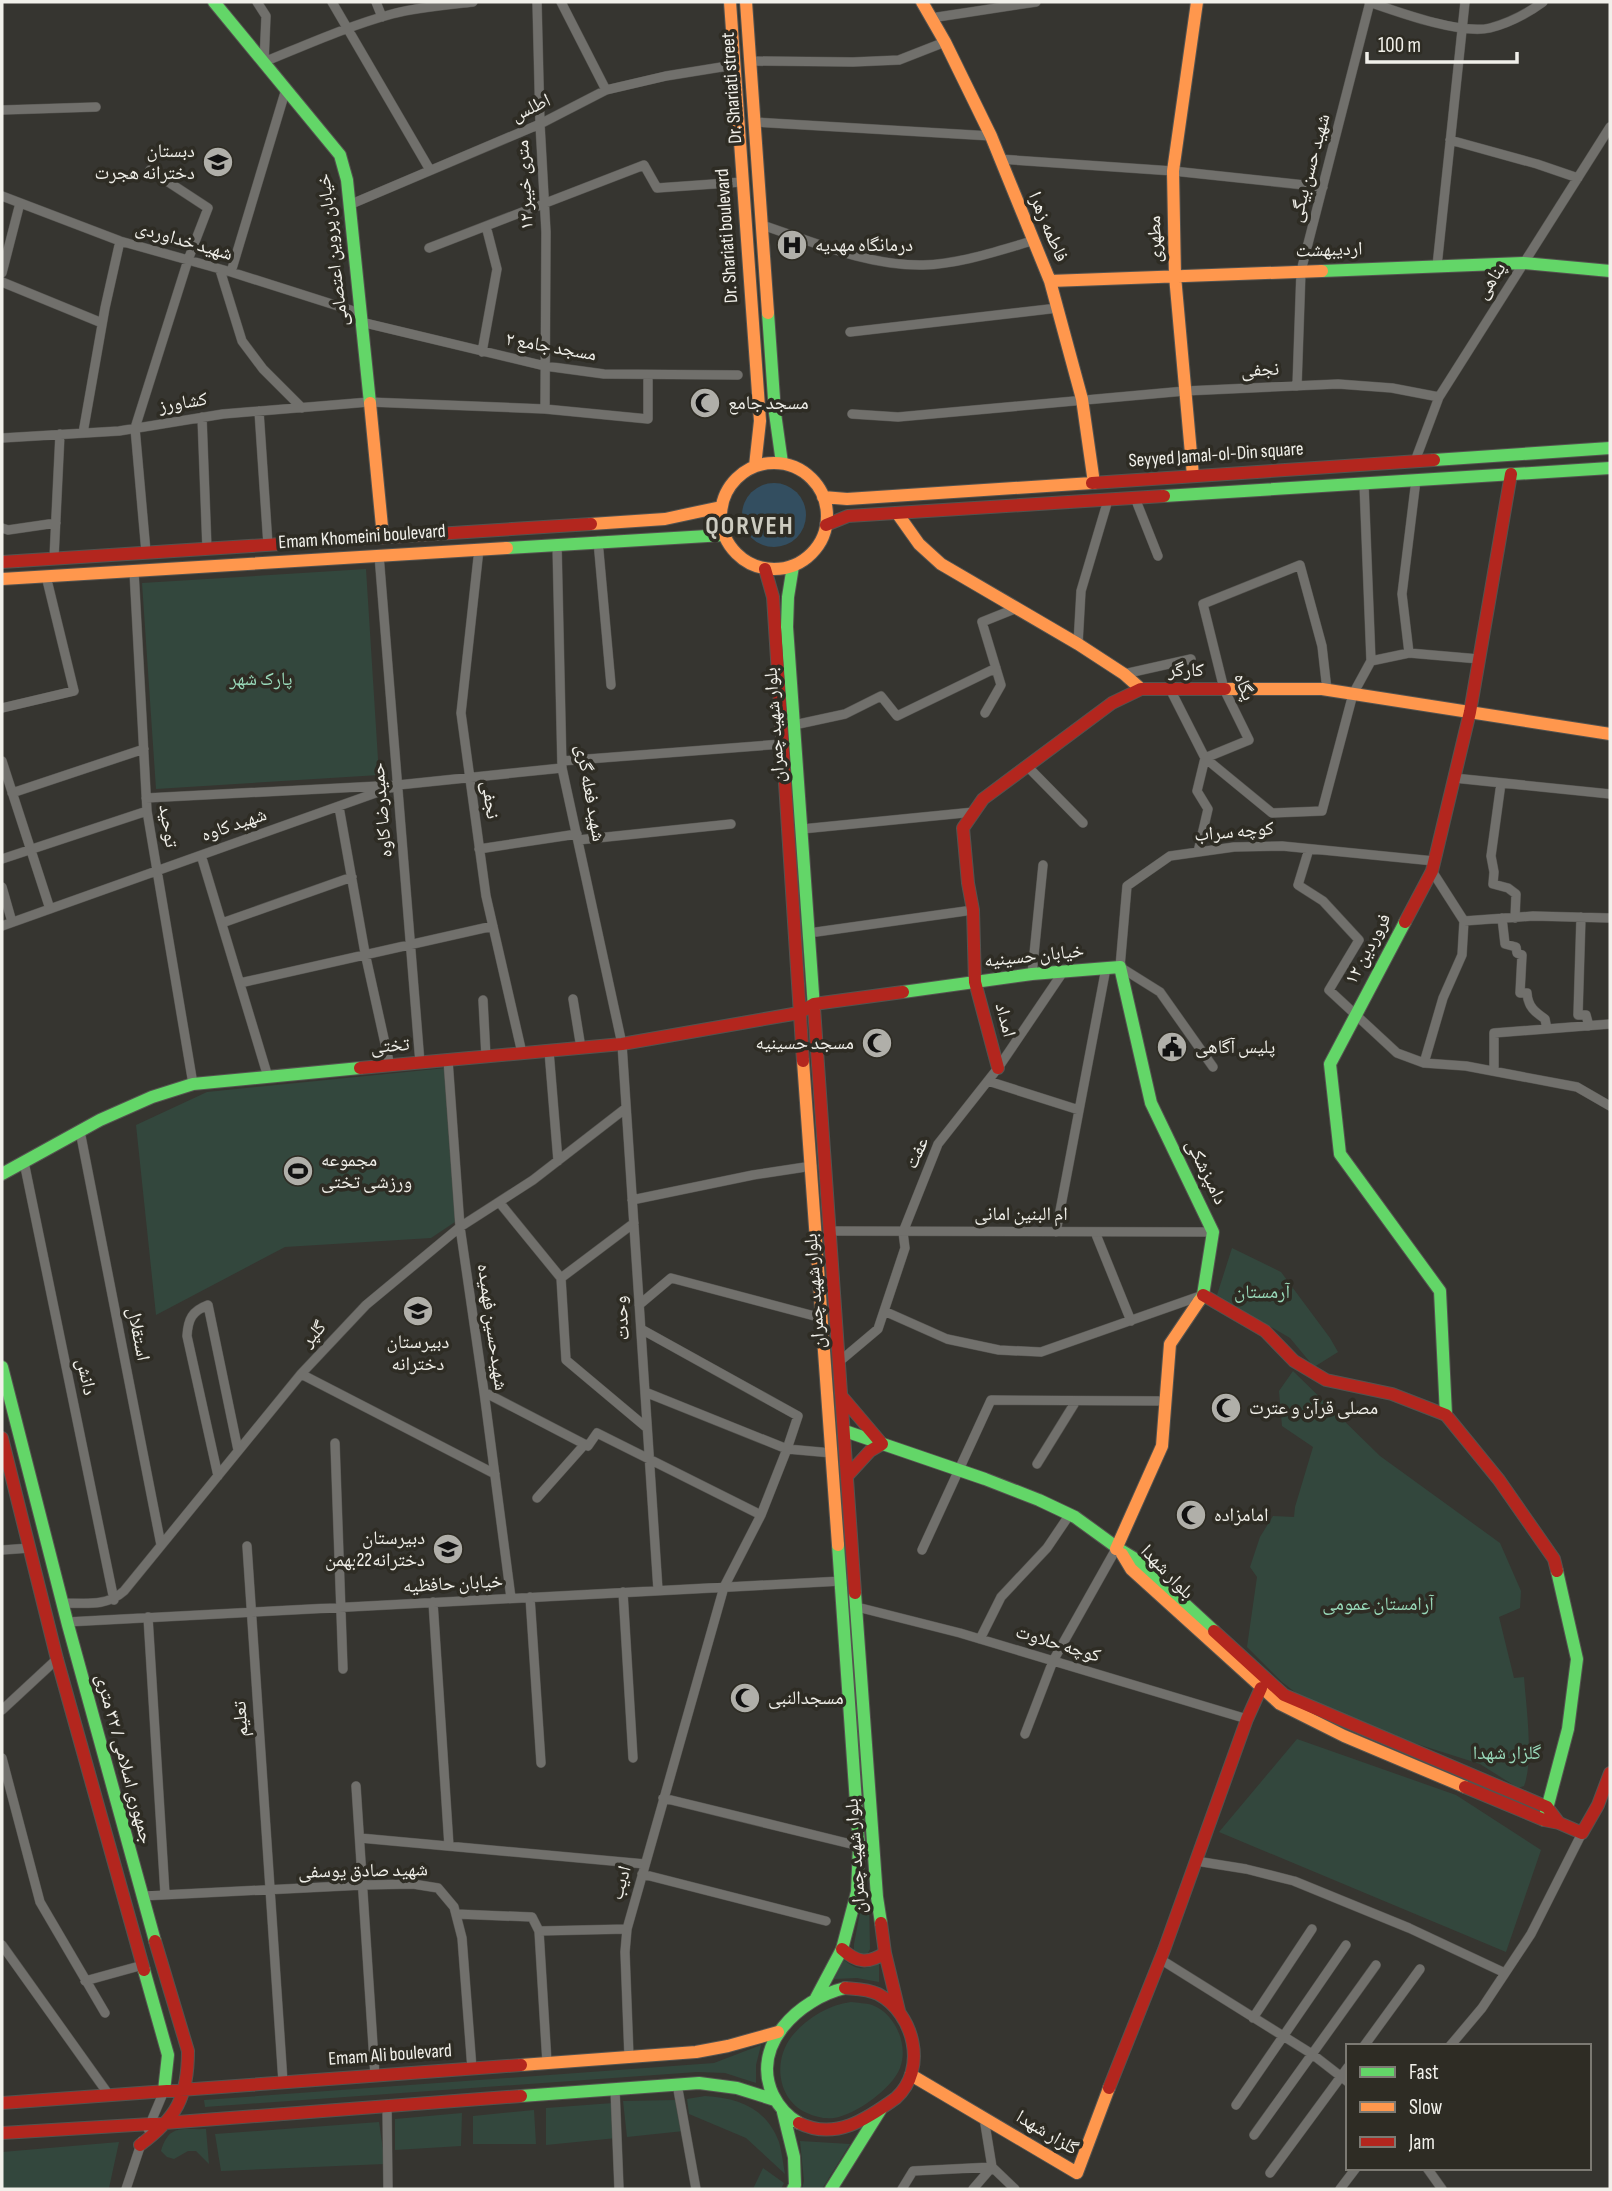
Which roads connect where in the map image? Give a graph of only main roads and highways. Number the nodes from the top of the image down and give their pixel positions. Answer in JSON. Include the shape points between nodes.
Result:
{"nodes":[{"id":1,"x":214,"y":2,"type":"edge"},
{"id":2,"x":730,"y":2,"type":"edge"},
{"id":3,"x":746,"y":2,"type":"edge"},
{"id":4,"x":922,"y":2,"type":"edge"},
{"id":5,"x":1197,"y":2,"type":"edge"},
{"id":6,"x":1610,"y":271,"type":"edge"},
{"id":7,"x":1175,"y":276,"type":"junction"},
{"id":8,"x":1050,"y":281,"type":"junction"},
{"id":9,"x":1610,"y":448,"type":"edge"},
{"id":10,"x":782,"y":463,"type":"junction"},
{"id":11,"x":755,"y":466,"type":"junction"},
{"id":12,"x":1311,"y":468,"type":"junction"},
{"id":13,"x":1610,"y":468,"type":"edge"},
{"id":14,"x":1511,"y":474,"type":"junction"},
{"id":15,"x":1193,"y":476,"type":"junction"},
{"id":16,"x":1094,"y":482,"type":"junction"},
{"id":17,"x":1311,"y":487,"type":"junction"},
{"id":18,"x":823,"y":497,"type":"junction"},
{"id":19,"x":721,"y":507,"type":"junction"},
{"id":20,"x":897,"y":513,"type":"junction"},
{"id":21,"x":578,"y":525,"type":"junction"},
{"id":22,"x":826,"y":525,"type":"junction"},
{"id":23,"x":724,"y":535,"type":"junction"},
{"id":24,"x":383,"y":537,"type":"junction"},
{"id":25,"x":580,"y":542,"type":"junction"},
{"id":26,"x":2,"y":562,"type":"edge"},
{"id":27,"x":793,"y":566,"type":"junction"},
{"id":28,"x":765,"y":569,"type":"junction"},
{"id":29,"x":2,"y":579,"type":"edge"},
{"id":30,"x":1141,"y":690,"type":"junction"},
{"id":31,"x":1470,"y":712,"type":"junction"},
{"id":32,"x":1610,"y":734,"type":"edge"},
{"id":33,"x":1120,"y":967,"type":"joint"},
{"id":34,"x":975,"y":982,"type":"junction"},
{"id":35,"x":814,"y":1004,"type":"junction"},
{"id":36,"x":799,"y":1013,"type":"junction"},
{"id":37,"x":998,"y":1068,"type":"road end"},
{"id":38,"x":2,"y":1174,"type":"edge"},
{"id":39,"x":815,"y":1231,"type":"junction"},
{"id":40,"x":830,"y":1231,"type":"junction"},
{"id":41,"x":1203,"y":1295,"type":"junction"},
{"id":42,"x":2,"y":1367,"type":"edge"},
{"id":43,"x":842,"y":1398,"type":"junction"},
{"id":44,"x":1446,"y":1416,"type":"junction"},
{"id":45,"x":845,"y":1432,"type":"junction"},
{"id":46,"x":2,"y":1438,"type":"edge"},
{"id":47,"x":882,"y":1444,"type":"junction"},
{"id":48,"x":848,"y":1475,"type":"junction"},
{"id":49,"x":1119,"y":1551,"type":"junction"},
{"id":50,"x":1261,"y":1688,"type":"junction"},
{"id":51,"x":1610,"y":1773,"type":"edge"},
{"id":52,"x":1547,"y":1807,"type":"junction"},
{"id":53,"x":1544,"y":1820,"type":"junction"},
{"id":54,"x":1559,"y":1823,"type":"junction"},
{"id":55,"x":842,"y":1950,"type":"junction"},
{"id":56,"x":885,"y":1953,"type":"junction"},
{"id":57,"x":816,"y":1998,"type":"junction"},
{"id":58,"x":899,"y":2011,"type":"junction"},
{"id":59,"x":778,"y":2032,"type":"junction"},
{"id":60,"x":911,"y":2075,"type":"junction"},
{"id":61,"x":185,"y":2089,"type":"junction"},
{"id":62,"x":164,"y":2091,"type":"junction"},
{"id":63,"x":775,"y":2100,"type":"junction"},
{"id":64,"x":2,"y":2103,"type":"edge"},
{"id":65,"x":884,"y":2105,"type":"junction"},
{"id":66,"x":783,"y":2112,"type":"junction"},
{"id":67,"x":168,"y":2123,"type":"junction"},
{"id":68,"x":2,"y":2133,"type":"edge"},
{"id":69,"x":140,"y":2145,"type":"road end"},
{"id":70,"x":793,"y":2189,"type":"edge"},
{"id":71,"x":831,"y":2189,"type":"edge"}],
"edges":[{"from":1,"to":24,"type":"main road","name":"خیابان پروین اعتصامی","via":[[340,155],[347,180]]},
{"from":2,"to":11,"type":"main road","name":"Dr. Shariati boulevard","via":[[760,421]]},
{"from":3,"to":10,"type":"main road","name":"Dr. Shariati street"},
{"from":4,"to":8,"type":"main road","name":"فاطمه زهرا","via":[[991,136]]},
{"from":5,"to":7,"type":"main road","name":"مطهری","via":[[1173,171]]},
{"from":6,"to":7,"type":"main road","name":"اردیبهشت","via":[[1523,263]]},
{"from":7,"to":8,"type":"main road","name":"اردیبهشت"},
{"from":7,"to":15,"type":"main road","name":"مطهری"},
{"from":8,"to":16,"type":"main road","name":"فاطمه زهرا","via":[[1082,399]]},
{"from":9,"to":12,"type":"main road","name":"Seyyed Jamal-ol-Din square"},
{"from":10,"to":11,"type":"main road"},
{"from":10,"to":18,"type":"main road","via":[[807,475]]},
{"from":11,"to":19,"type":"main road","via":[[733,482]]},
{"from":12,"to":15,"type":"main road","name":"Seyyed Jamal-ol-Din square"},
{"from":12,"to":17,"type":"main road"},
{"from":13,"to":14,"type":"main road","name":"Seyyed Jamal-ol-Din square"},
{"from":14,"to":17,"type":"main road","name":"Seyyed Jamal-ol-Din square"},
{"from":14,"to":31,"type":"main road","name":"۱۲ فروردین"},
{"from":15,"to":16,"type":"main road","name":"Seyyed Jamal-ol-Din square"},
{"from":16,"to":18,"type":"main road","name":"Seyyed Jamal-ol-Din square"},
{"from":17,"to":20,"type":"main road","name":"Seyyed Jamal-ol-Din square"},
{"from":18,"to":22,"type":"main road"},
{"from":19,"to":21,"type":"main road","name":"Emam Khomeini boulevard","via":[[665,519]]},
{"from":19,"to":23,"type":"main road"},
{"from":20,"to":22,"type":"main road","name":"Seyyed Jamal-ol-Din square","via":[[848,516]]},
{"from":20,"to":30,"type":"main road","via":[[919,544],[941,564],[1078,643]]},
{"from":21,"to":24,"type":"main road","name":"Emam Khomeini boulevard"},
{"from":21,"to":25,"type":"main road"},
{"from":22,"to":27,"type":"main road","via":[[811,554]]},
{"from":23,"to":25,"type":"main road","name":"Emam Khomeini boulevard"},
{"from":23,"to":28,"type":"main road","via":[[744,561]]},
{"from":24,"to":26,"type":"main road","name":"Emam Khomeini boulevard"},
{"from":25,"to":29,"type":"main road","name":"Emam Khomeini boulevard"},
{"from":27,"to":28,"type":"main road"},
{"from":27,"to":35,"type":"main road","name":"بلوار شهید چمران","via":[[787,627]]},
{"from":28,"to":36,"type":"main road","name":"بلوار شهید چمران","via":[[773,597]]},
{"from":30,"to":31,"type":"main road","name":"کارگر","via":[[1327,690]]},
{"from":30,"to":34,"type":"main road","name":"کارگر","via":[[1112,703],[983,799],[963,828],[973,910]]},
{"from":31,"to":32,"type":"main road","name":"کارگر"},
{"from":31,"to":44,"type":"main road","name":"۱۲ فروردین","via":[[1433,866],[1331,1063],[1340,1154],[1440,1291]]},
{"from":33,"to":34,"type":"main road","name":"خیابان حسینیه"},
{"from":33,"to":41,"type":"main road","name":"دامپزشکی","via":[[1151,1103],[1213,1232]]},
{"from":34,"to":35,"type":"main road","name":"خیابان حسینیه"},
{"from":34,"to":37,"type":"main road","name":"امداد"},
{"from":35,"to":36,"type":"main road"},
{"from":35,"to":40,"type":"main road","name":"بلوار شهید چمران"},
{"from":36,"to":38,"type":"main road","name":"تختی","via":[[622,1044],[193,1084],[100,1120]]},
{"from":36,"to":39,"type":"main road","name":"بلوار شهید چمران"},
{"from":39,"to":40,"type":"main road"},
{"from":39,"to":55,"type":"main road","name":"بلوار شهید چمران","via":[[859,1846],[857,1892]]},
{"from":40,"to":43,"type":"main road","name":"بلوار شهید چمران"},
{"from":41,"to":44,"type":"main road","via":[[1265,1331],[1294,1361],[1326,1380],[1392,1394]]},
{"from":41,"to":49,"type":"main road","name":"دامپزشکی","via":[[1170,1344],[1162,1446]]},
{"from":42,"to":61,"type":"main road","name":"جمهوری اسلامی / ۳۲ متری","via":[[67,1622],[188,2051]]},
{"from":43,"to":45,"type":"main road","name":"بلوار شهید چمران"},
{"from":43,"to":47,"type":"main road"},
{"from":44,"to":52,"type":"main road","via":[[1499,1480],[1553,1559],[1577,1659],[1567,1729]]},
{"from":45,"to":47,"type":"main road"},
{"from":45,"to":48,"type":"main road","name":"بلوار شهید چمران"},
{"from":46,"to":62,"type":"main road","name":"جمهوری اسلامی / ۳۲ متری","via":[[57,1659],[168,2055]]},
{"from":47,"to":48,"type":"main road"},
{"from":47,"to":49,"type":"main road","via":[[1024,1493],[1070,1514]]},
{"from":48,"to":56,"type":"main road","name":"بلوار شهید چمران","via":[[877,1897]]},
{"from":49,"to":50,"type":"main road","name":"بلوار شهدا","via":[[1131,1569]]},
{"from":49,"to":52,"type":"main road","name":"بلوار شهدا","via":[[1137,1560],[1284,1695]]},
{"from":50,"to":53,"type":"main road","name":"بلوار شهدا","via":[[1280,1704],[1344,1736]]},
{"from":50,"to":60,"type":"main road","name":"گلزار شهدا","via":[[1077,2173]]},
{"from":51,"to":54,"type":"main road","name":"بلوار شهدا","via":[[1582,1833]]},
{"from":52,"to":53,"type":"main road"},
{"from":52,"to":54,"type":"main road"},
{"from":53,"to":54,"type":"main road","name":"بلوار شهدا"},
{"from":55,"to":56,"type":"main road","via":[[863,1963]]},
{"from":55,"to":57,"type":"main road","name":"بلوار شهید چمران"},
{"from":56,"to":58,"type":"main road","name":"بلوار شهید چمران"},
{"from":57,"to":58,"type":"main road","via":[[845,1988],[860,1989],[888,2000]]},
{"from":57,"to":59,"type":"main road"},
{"from":58,"to":60,"type":"main road","via":[[913,2038]]},
{"from":59,"to":61,"type":"main road","name":"Emam Ali boulevard","via":[[696,2052]]},
{"from":59,"to":63,"type":"main road","via":[[767,2065]]},
{"from":60,"to":65,"type":"main road","via":[[900,2095]]},
{"from":61,"to":62,"type":"main road","name":"Emam Ali boulevard"},
{"from":61,"to":67,"type":"main road","name":"جمهوری اسلامی / ۳۲ متری"},
{"from":62,"to":64,"type":"main road","name":"Emam Ali boulevard"},
{"from":63,"to":66,"type":"main road"},
{"from":63,"to":67,"type":"main road","via":[[725,2084],[699,2082]]},
{"from":65,"to":66,"type":"main road","via":[[836,2131],[807,2127]]},
{"from":65,"to":71,"type":"main road"},
{"from":66,"to":70,"type":"main road","via":[[794,2157]]},
{"from":67,"to":68,"type":"main road"},
{"from":67,"to":69,"type":"main road","name":"جمهوری اسلامی / ۳۲ متری"}]}
